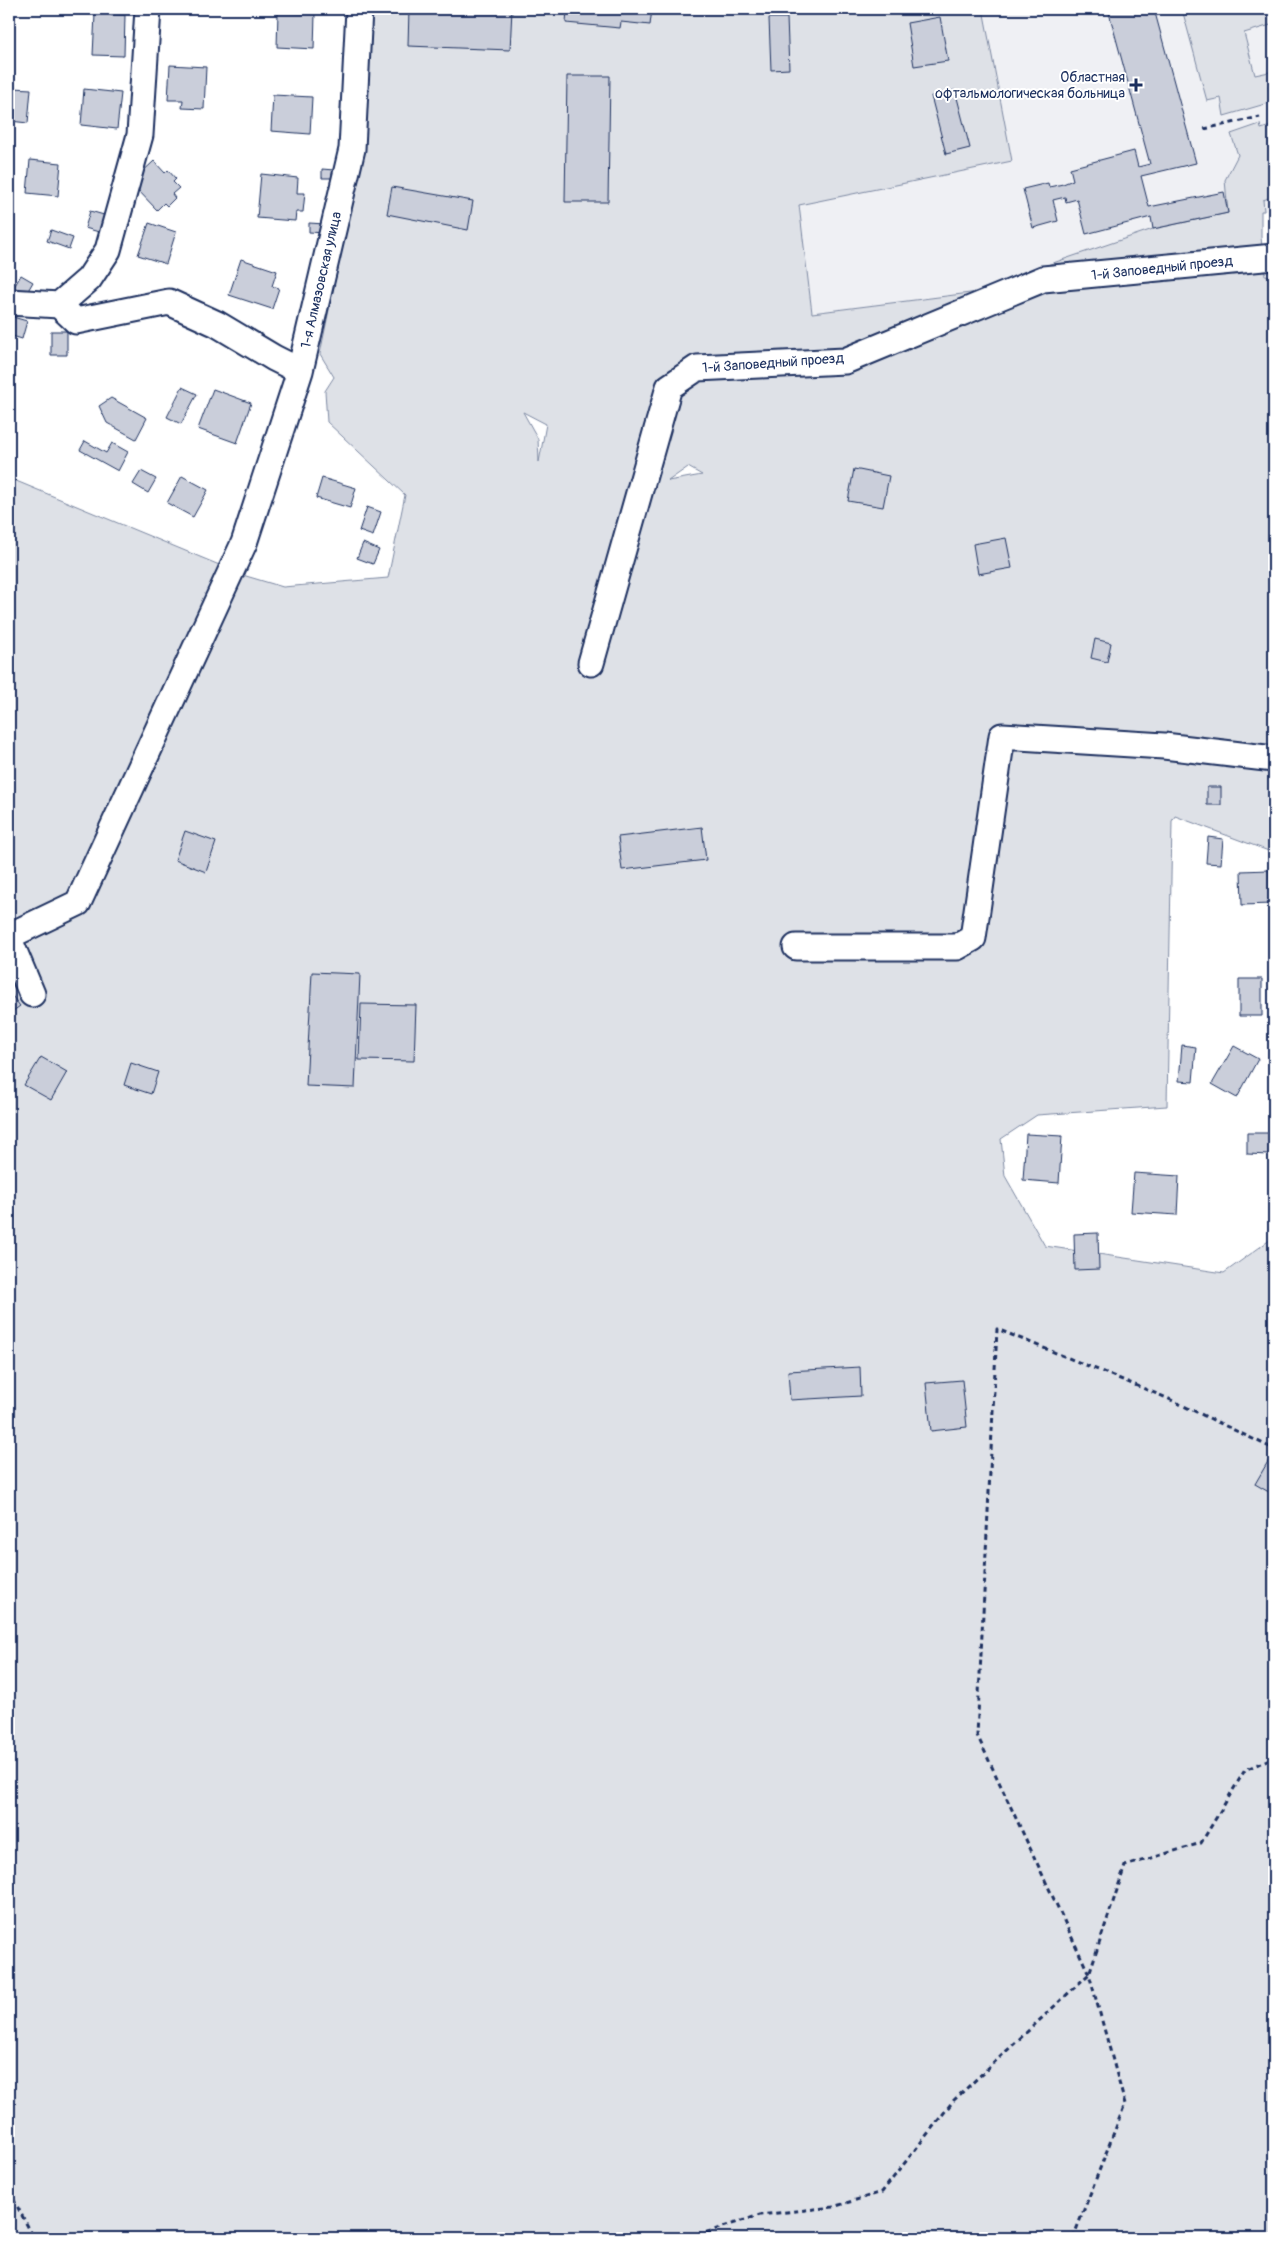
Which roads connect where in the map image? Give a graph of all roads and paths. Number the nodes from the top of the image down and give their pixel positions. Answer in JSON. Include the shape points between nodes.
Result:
{"nodes":[{"id":1,"x":148,"y":9,"type":"edge"},
{"id":2,"x":359,"y":9,"type":"edge"},
{"id":3,"x":1260,"y":117,"type":"dead end"},
{"id":4,"x":1204,"y":129,"type":"dead end"},
{"id":5,"x":1274,"y":257,"type":"edge"},
{"id":6,"x":9,"y":302,"type":"edge"},
{"id":7,"x":59,"y":305,"type":"junction"},
{"id":8,"x":300,"y":371,"type":"junction"},
{"id":9,"x":591,"y":663,"type":"dead end"},
{"id":10,"x":1274,"y":759,"type":"edge"},
{"id":11,"x":9,"y":937,"type":"edge"},
{"id":12,"x":796,"y":947,"type":"dead end"},
{"id":13,"x":32,"y":994,"type":"dead end"},
{"id":14,"x":1274,"y":1449,"type":"edge"},
{"id":15,"x":1274,"y":1757,"type":"edge"},
{"id":16,"x":1089,"y":1974,"type":"junction"},
{"id":17,"x":9,"y":2191,"type":"edge"},
{"id":18,"x":34,"y":2238,"type":"edge"},
{"id":19,"x":689,"y":2238,"type":"edge"},
{"id":20,"x":1073,"y":2238,"type":"edge"}],
"edges":[{"from":1,"to":7,"type":"street","via":[[140,135],[108,250],[89,279]]},
{"from":2,"to":8,"type":"street","name":"1-я Алмазовская улица","via":[[352,149]]},
{"from":3,"to":4,"type":"path"},
{"from":5,"to":9,"type":"street","name":"1-й Заповедный проезд","via":[[1043,280],[845,361],[697,368],[668,387]]},
{"from":6,"to":7,"type":"street"},
{"from":7,"to":8,"type":"street","via":[[76,321],[168,302],[217,324]]},
{"from":8,"to":11,"type":"street","name":"1-я Алмазовская улица","via":[[244,543],[78,903]]},
{"from":10,"to":12,"type":"street","via":[[1164,746],[1002,736],[973,938],[957,946]]},
{"from":11,"to":13,"type":"street"},
{"from":14,"to":16,"type":"path","via":[[1167,1398],[997,1330],[977,1735]]},
{"from":15,"to":16,"type":"path","via":[[1245,1770],[1201,1843],[1125,1866]]},
{"from":16,"to":19,"type":"path","via":[[954,2100],[882,2192],[833,2207],[760,2215]]},
{"from":16,"to":20,"type":"path","via":[[1125,2104]]},
{"from":17,"to":18,"type":"path"}]}
